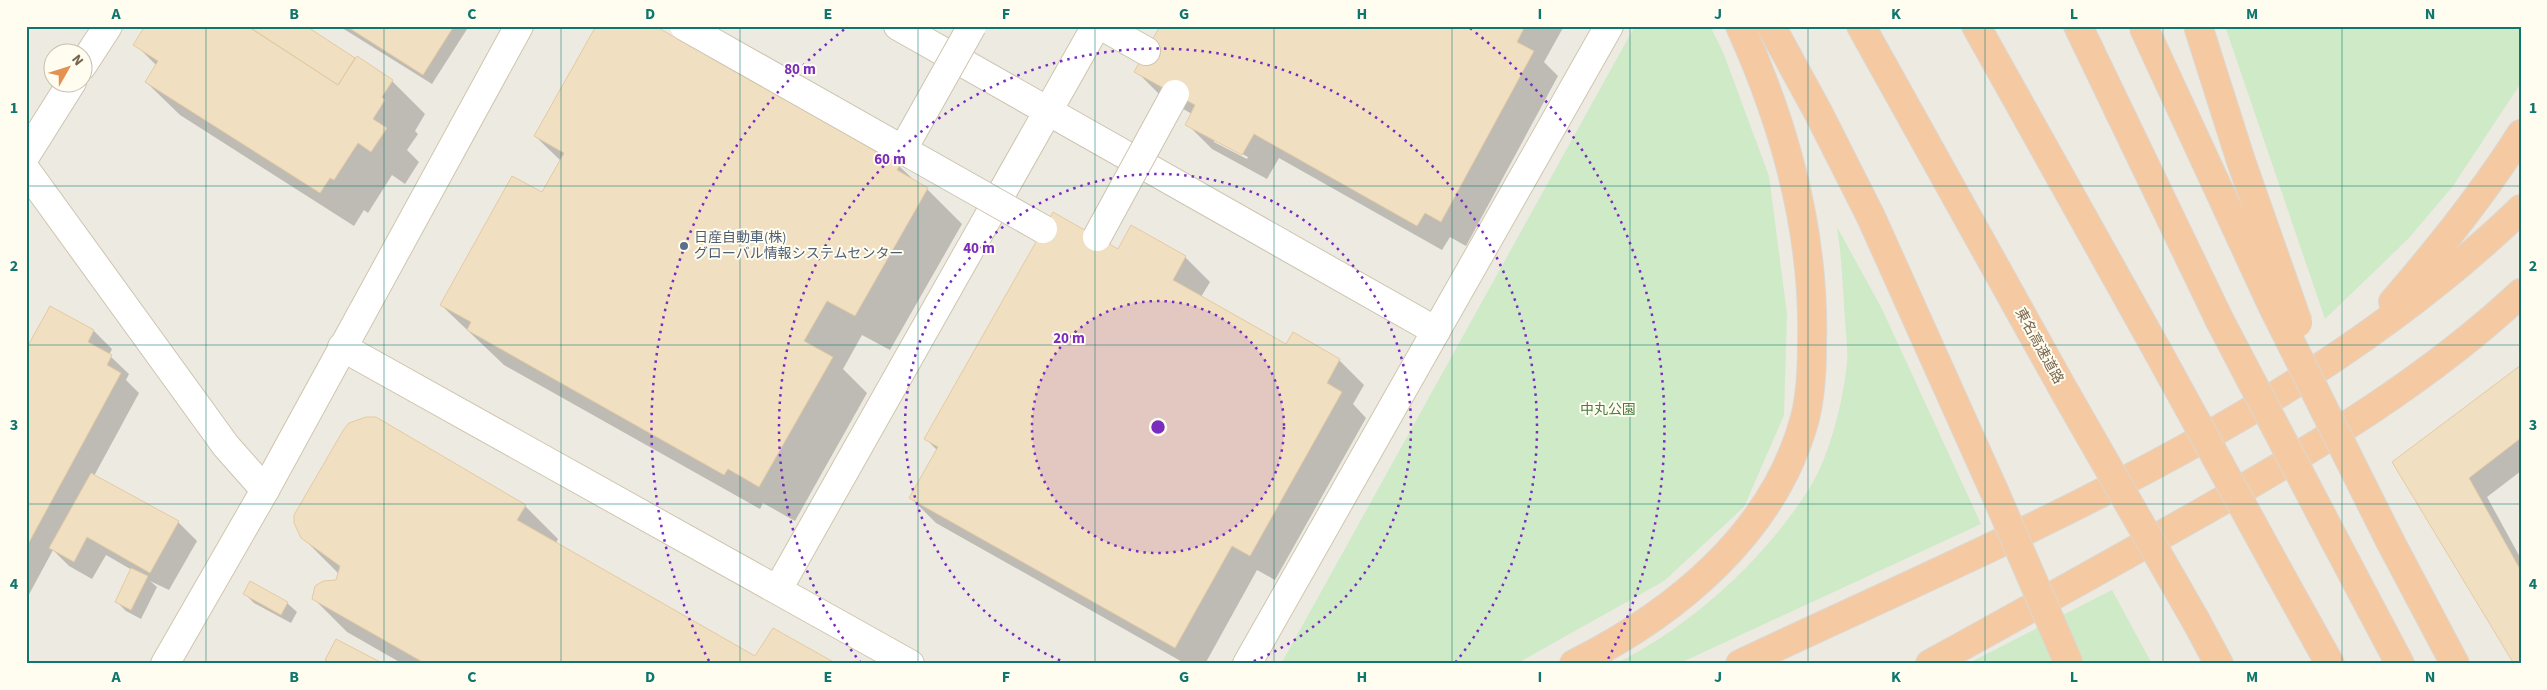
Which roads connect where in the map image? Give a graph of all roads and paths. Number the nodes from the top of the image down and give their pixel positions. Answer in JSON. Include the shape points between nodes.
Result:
{"nodes":[{"id":1,"x":108,"y":26,"type":"edge"},
{"id":2,"x":519,"y":26,"type":"edge"},
{"id":3,"x":684,"y":26,"type":"edge"},
{"id":4,"x":898,"y":26,"type":"edge"},
{"id":5,"x":972,"y":26,"type":"edge"},
{"id":6,"x":1096,"y":26,"type":"edge"},
{"id":7,"x":1102,"y":26,"type":"edge"},
{"id":8,"x":1609,"y":26,"type":"edge"},
{"id":9,"x":1740,"y":26,"type":"edge"},
{"id":10,"x":1771,"y":26,"type":"edge"},
{"id":11,"x":1861,"y":26,"type":"edge"},
{"id":12,"x":1976,"y":26,"type":"edge"},
{"id":13,"x":2078,"y":26,"type":"edge"},
{"id":14,"x":2143,"y":26,"type":"edge"},
{"id":15,"x":2198,"y":26,"type":"edge"},
{"id":16,"x":92,"y":51,"type":"edge"},
{"id":17,"x":1146,"y":51,"type":"dead end"},
{"id":18,"x":66,"y":92,"type":"edge"},
{"id":19,"x":1175,"y":94,"type":"dead end"},
{"id":20,"x":1048,"y":111,"type":"junction"},
{"id":21,"x":2521,"y":134,"type":"edge"},
{"id":22,"x":903,"y":150,"type":"junction"},
{"id":23,"x":26,"y":155,"type":"edge"},
{"id":24,"x":26,"y":170,"type":"edge"},
{"id":25,"x":2521,"y":209,"type":"edge"},
{"id":26,"x":1043,"y":229,"type":"dead end"},
{"id":27,"x":1097,"y":237,"type":"dead end"},
{"id":28,"x":2521,"y":293,"type":"edge"},
{"id":29,"x":1436,"y":331,"type":"junction"},
{"id":30,"x":342,"y":347,"type":"junction"},
{"id":31,"x":2348,"y":348,"type":"junction"},
{"id":32,"x":265,"y":490,"type":"junction"},
{"id":33,"x":2390,"y":541,"type":"junction"},
{"id":34,"x":778,"y":590,"type":"junction"},
{"id":35,"x":165,"y":664,"type":"edge"},
{"id":36,"x":910,"y":664,"type":"edge"},
{"id":37,"x":1247,"y":664,"type":"edge"},
{"id":38,"x":1574,"y":664,"type":"edge"},
{"id":39,"x":1740,"y":664,"type":"edge"},
{"id":40,"x":1930,"y":664,"type":"edge"},
{"id":41,"x":2069,"y":664,"type":"edge"},
{"id":42,"x":2219,"y":664,"type":"edge"},
{"id":43,"x":2330,"y":664,"type":"edge"},
{"id":44,"x":2400,"y":664,"type":"edge"},
{"id":45,"x":2455,"y":664,"type":"edge"}],
"edges":[{"from":1,"to":16,"type":"street"},
{"from":2,"to":30,"type":"street"},
{"from":3,"to":22,"type":"street","bridge":true,"via":[[707,48],[849,128]]},
{"from":4,"to":20,"type":"street"},
{"from":5,"to":22,"type":"street","bridge":true},
{"from":6,"to":20,"type":"street"},
{"from":7,"to":17,"type":"street"},
{"from":8,"to":29,"type":"street"},
{"from":9,"to":38,"type":"highway","via":[[1787,154],[1810,263],[1812,370],[1805,418],[1788,465],[1738,544],[1668,608]]},
{"from":10,"to":41,"type":"highway","bridge":true,"via":[[1820,114],[1871,217]]},
{"from":11,"to":42,"type":"highway","name":"東名高速道路","bridge":true},
{"from":12,"to":43,"type":"highway","bridge":true},
{"from":13,"to":44,"type":"highway","bridge":true,"via":[[2220,321]]},
{"from":14,"to":33,"type":"highway","bridge":true,"via":[[2272,305]]},
{"from":15,"to":33,"type":"highway","bridge":true,"via":[[2304,341]]},
{"from":18,"to":23,"type":"street"},
{"from":19,"to":27,"type":"street","bridge":true},
{"from":20,"to":29,"type":"street"},
{"from":20,"to":34,"type":"street"},
{"from":21,"to":31,"type":"highway","via":[[2450,234],[2390,306]]},
{"from":22,"to":26,"type":"street","bridge":true},
{"from":24,"to":32,"type":"street","via":[[226,446]]},
{"from":25,"to":31,"type":"highway","via":[[2433,287]]},
{"from":28,"to":40,"type":"highway","via":[[2417,377],[2318,444]]},
{"from":29,"to":37,"type":"street"},
{"from":30,"to":32,"type":"street"},
{"from":30,"to":34,"type":"street"},
{"from":31,"to":39,"type":"highway","via":[[2230,423],[2055,516]]},
{"from":32,"to":35,"type":"street"},
{"from":33,"to":45,"type":"highway"},
{"from":34,"to":36,"type":"street"}]}
